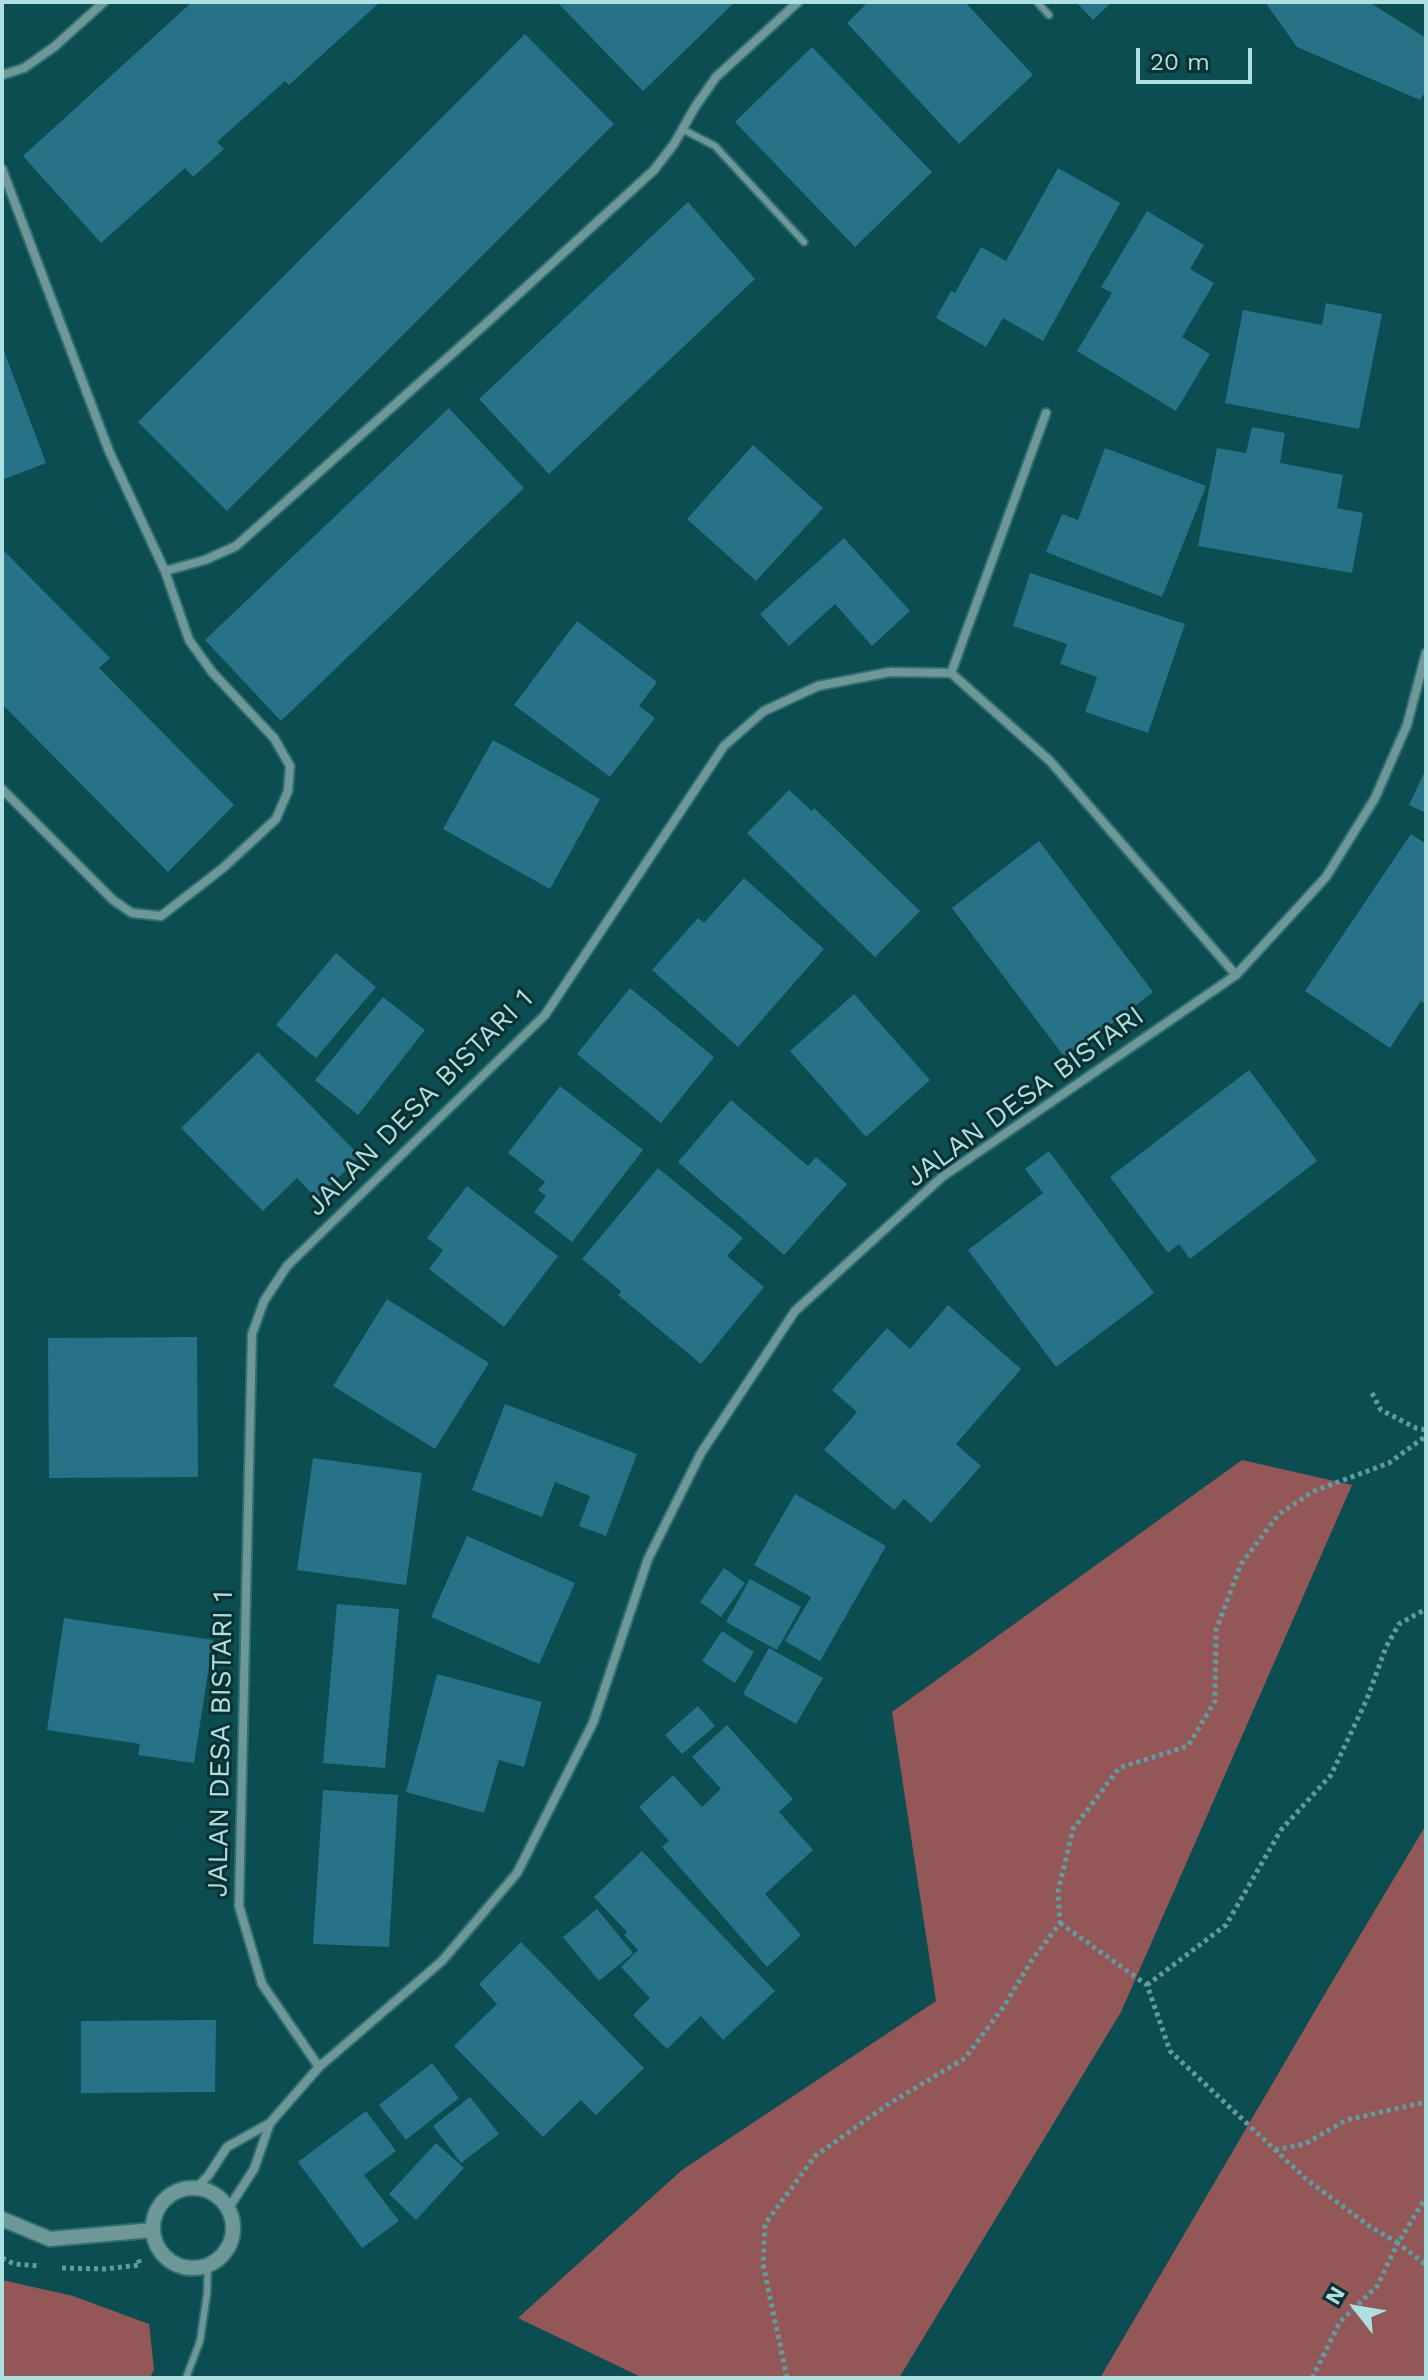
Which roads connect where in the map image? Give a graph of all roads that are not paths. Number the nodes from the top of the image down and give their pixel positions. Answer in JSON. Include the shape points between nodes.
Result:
{"nodes":[{"id":1,"x":104,"y":2,"type":"edge"},
{"id":2,"x":798,"y":2,"type":"edge"},
{"id":3,"x":1037,"y":2,"type":"edge"},
{"id":4,"x":1049,"y":15,"type":"dead end"},
{"id":5,"x":2,"y":75,"type":"edge"},
{"id":6,"x":682,"y":129,"type":"junction"},
{"id":7,"x":2,"y":169,"type":"edge"},
{"id":8,"x":804,"y":242,"type":"dead end"},
{"id":9,"x":1046,"y":413,"type":"dead end"},
{"id":10,"x":165,"y":571,"type":"junction"},
{"id":11,"x":1426,"y":653,"type":"edge"},
{"id":12,"x":951,"y":673,"type":"junction"},
{"id":13,"x":2,"y":789,"type":"edge"},
{"id":14,"x":1236,"y":975,"type":"junction"},
{"id":15,"x":319,"y":2067,"type":"junction"},
{"id":16,"x":270,"y":2123,"type":"junction"},
{"id":17,"x":195,"y":2189,"type":"junction"},
{"id":18,"x":228,"y":2209,"type":"junction"},
{"id":19,"x":2,"y":2219,"type":"edge"},
{"id":20,"x":153,"y":2230,"type":"junction"},
{"id":21,"x":208,"y":2265,"type":"junction"},
{"id":22,"x":186,"y":2378,"type":"edge"}],
"edges":[{"from":1,"to":5,"type":"street","via":[[54,47],[24,68]]},
{"from":2,"to":6,"type":"street","via":[[716,77]]},
{"from":3,"to":4,"type":"lane"},
{"from":6,"to":8,"type":"lane","via":[[715,146]]},
{"from":6,"to":10,"type":"street","via":[[654,170],[236,546]]},
{"from":7,"to":10,"type":"street","via":[[109,451]]},
{"from":9,"to":12,"type":"street"},
{"from":10,"to":13,"type":"street","via":[[189,640],[274,738],[290,766],[288,791],[276,819],[161,916],[132,913]]},
{"from":11,"to":14,"type":"street","name":"JALAN DESA BISTARI","via":[[1407,725],[1375,798],[1326,877]]},
{"from":12,"to":14,"type":"street","via":[[1050,761]]},
{"from":12,"to":15,"type":"street","name":"JALAN DESA BISTARI 1","via":[[890,672],[818,686],[764,711],[724,746],[545,1015],[287,1266],[264,1301],[252,1334],[239,1906],[262,1984]]},
{"from":14,"to":15,"type":"street","name":"JALAN DESA BISTARI","via":[[942,1177],[795,1311],[701,1453],[648,1559],[593,1723],[517,1873],[442,1961]]},
{"from":15,"to":16,"type":"street","name":"JALAN DESA BISTARI"},
{"from":16,"to":17,"type":"street","name":"JALAN DESA BISTARI","via":[[227,2147]]},
{"from":16,"to":18,"type":"street","name":"JALAN DESA BISTARI","via":[[254,2169]]},
{"from":17,"to":18,"type":"street","via":[[220,2198]]},
{"from":17,"to":20,"type":"street","via":[[170,2195],[154,2217]]},
{"from":18,"to":21,"type":"street","via":[[232,2235],[227,2248]]},
{"from":19,"to":20,"type":"street","via":[[50,2239]]},
{"from":20,"to":21,"type":"street","via":[[155,2242],[171,2261],[181,2267]]},
{"from":21,"to":22,"type":"lane","via":[[200,2341]]}]}
